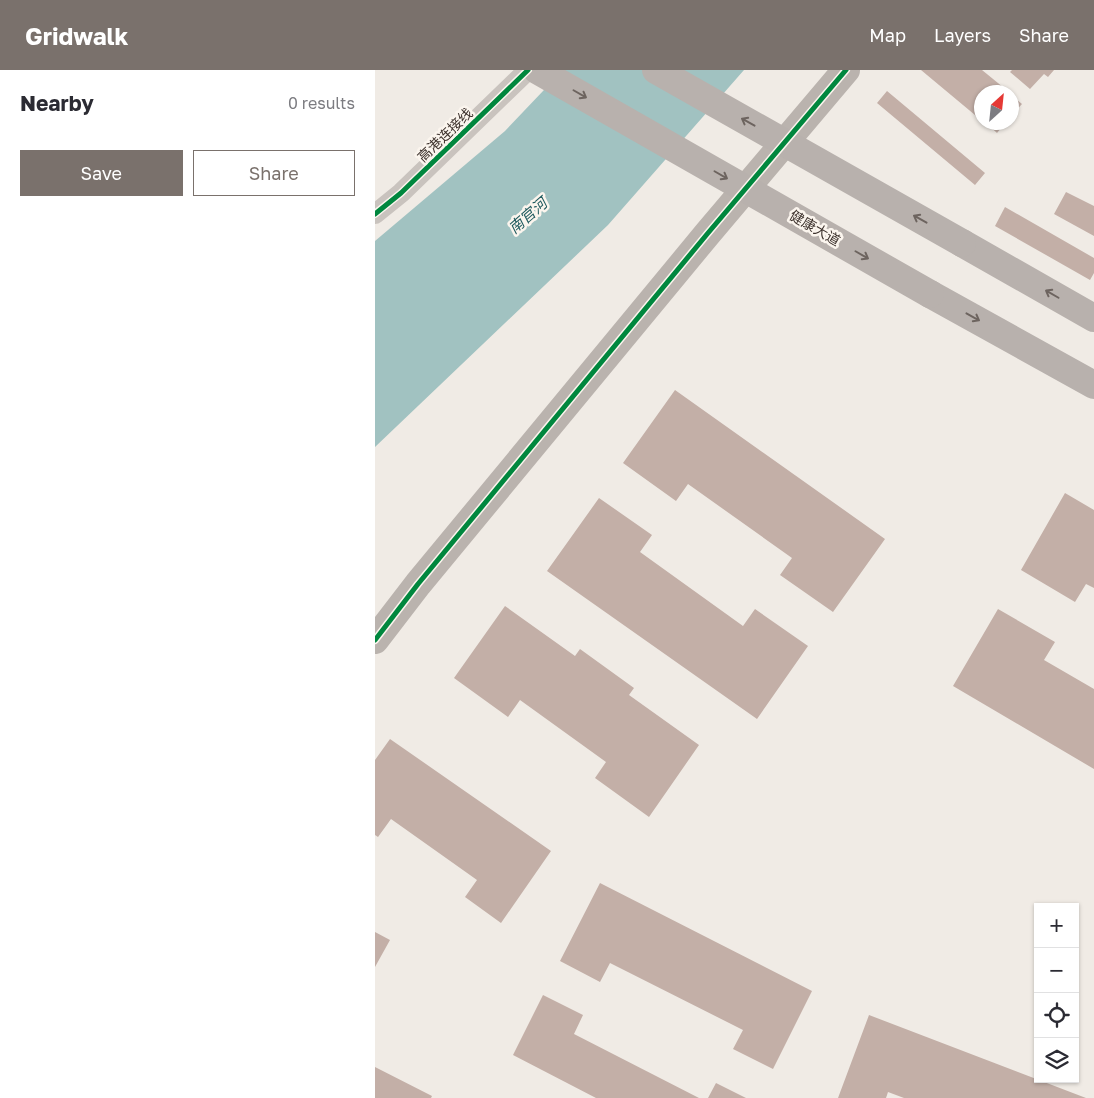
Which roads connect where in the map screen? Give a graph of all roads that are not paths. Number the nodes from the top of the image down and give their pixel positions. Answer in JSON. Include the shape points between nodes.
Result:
{"nodes":[{"id":1,"x":528,"y":70,"type":"edge"},
{"id":2,"x":537,"y":70,"type":"edge"},
{"id":3,"x":656,"y":70,"type":"edge"},
{"id":4,"x":846,"y":70,"type":"edge"},
{"id":5,"x":375,"y":214,"type":"edge"},
{"id":6,"x":1094,"y":318,"type":"edge"},
{"id":7,"x":1094,"y":385,"type":"edge"},
{"id":8,"x":375,"y":640,"type":"edge"}],
"edges":[{"from":1,"to":5,"type":"street","name":"高港连接线","via":[[401,193]]},
{"from":2,"to":7,"type":"main road","name":"健康大道","one_way":true,"bridge":true},
{"from":6,"to":3,"type":"main road","one_way":true,"bridge":true},
{"from":4,"to":8,"type":"street","via":[[708,233]]}]}
